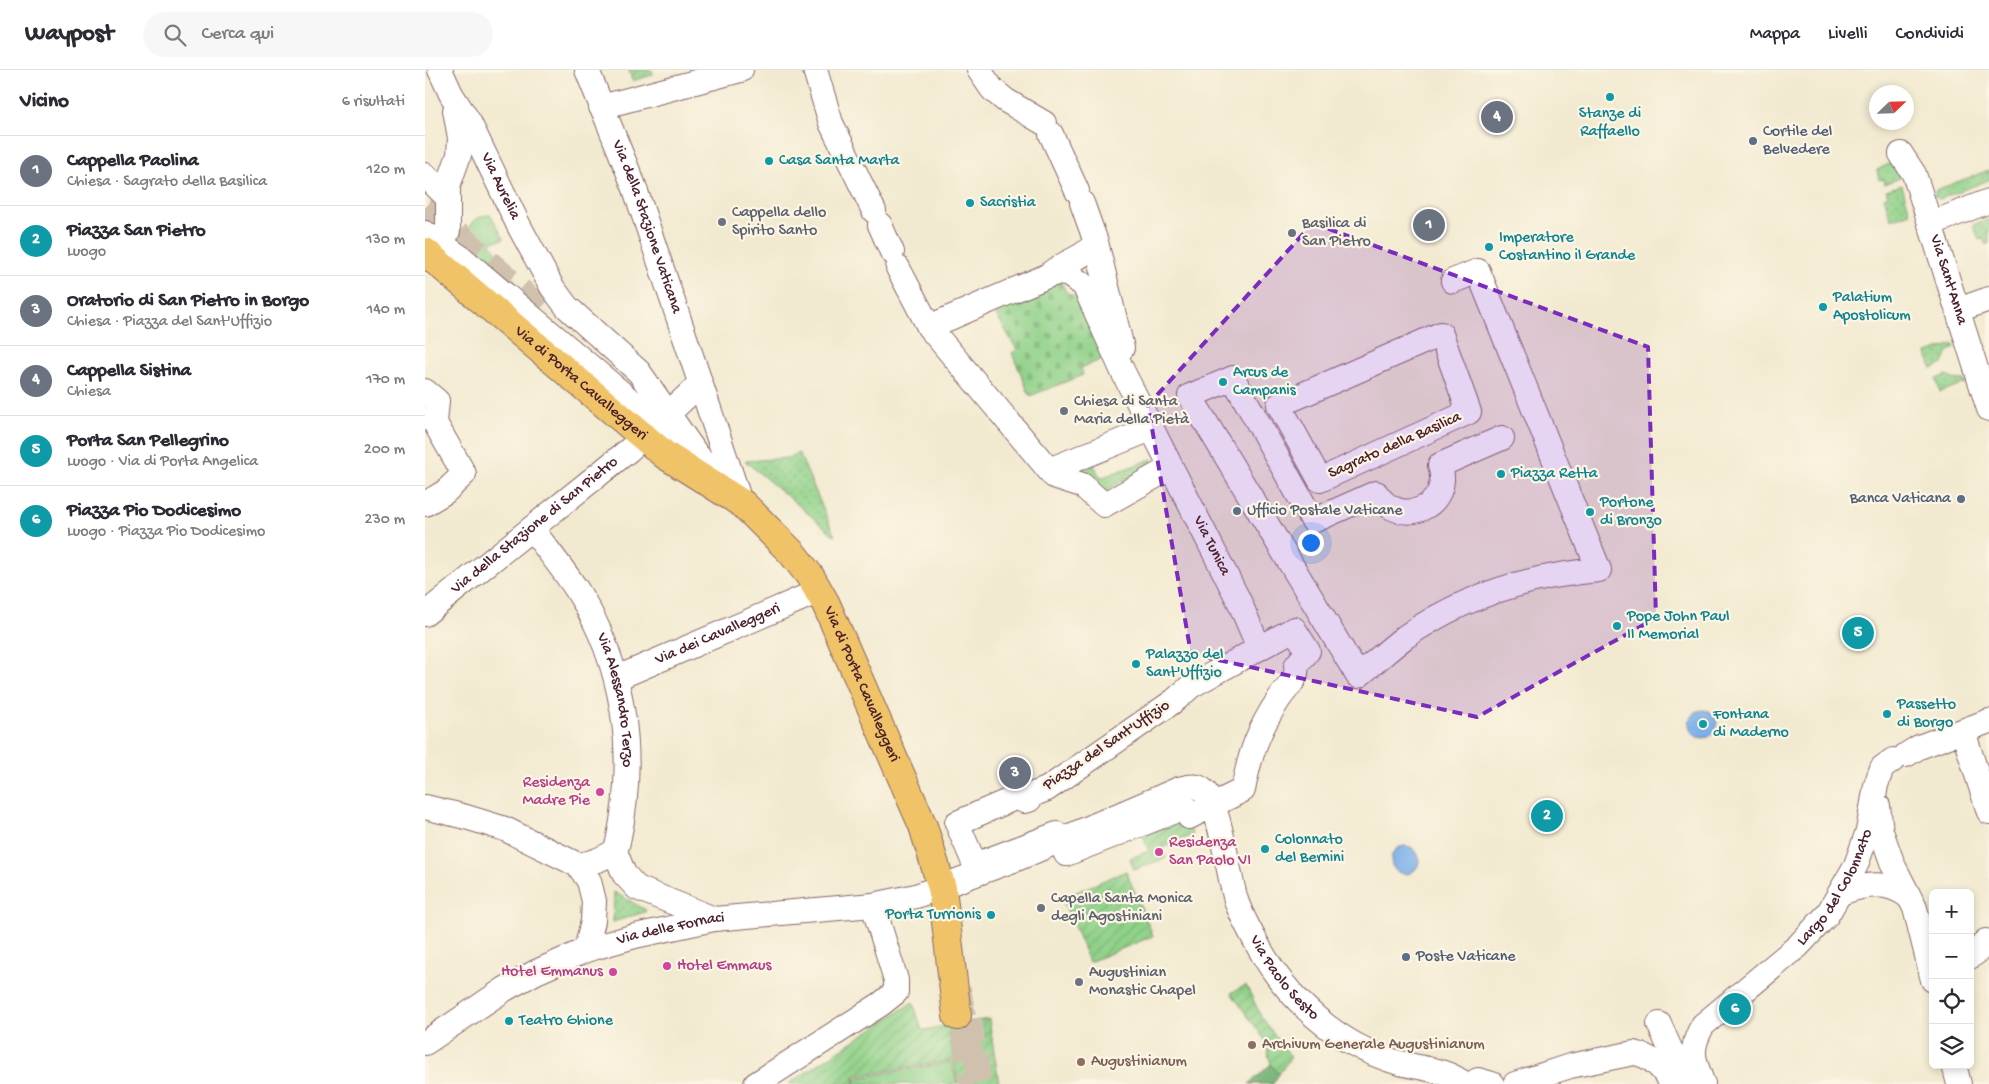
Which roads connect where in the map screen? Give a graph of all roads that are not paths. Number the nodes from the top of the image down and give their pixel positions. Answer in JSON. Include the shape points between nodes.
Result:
{"nodes":[{"id":1,"x":441,"y":70,"type":"edge"},
{"id":2,"x":587,"y":70,"type":"edge"},
{"id":3,"x":741,"y":70,"type":"edge"},
{"id":4,"x":815,"y":70,"type":"edge"},
{"id":5,"x":979,"y":70,"type":"edge"},
{"id":6,"x":451,"y":94,"type":"junction"},
{"id":7,"x":601,"y":107,"type":"junction"},
{"id":8,"x":1901,"y":154,"type":"dead end"},
{"id":9,"x":457,"y":163,"type":"junction"},
{"id":10,"x":425,"y":175,"type":"edge"},
{"id":11,"x":497,"y":184,"type":"junction"},
{"id":12,"x":447,"y":198,"type":"junction"},
{"id":13,"x":1989,"y":201,"type":"edge"},
{"id":14,"x":1086,"y":215,"type":"junction"},
{"id":15,"x":1930,"y":224,"type":"junction"},
{"id":16,"x":432,"y":248,"type":"edge"},
{"id":17,"x":1047,"y":276,"type":"junction"},
{"id":18,"x":1453,"y":281,"type":"dead end"},
{"id":19,"x":1989,"y":299,"type":"edge"},
{"id":20,"x":563,"y":302,"type":"joint"},
{"id":21,"x":1958,"y":310,"type":"junction"},
{"id":22,"x":929,"y":327,"type":"junction"},
{"id":23,"x":1441,"y":334,"type":"joint"},
{"id":24,"x":1123,"y":372,"type":"junction"},
{"id":25,"x":700,"y":384,"type":"junction"},
{"id":26,"x":425,"y":391,"type":"edge"},
{"id":27,"x":1988,"y":401,"type":"edge"},
{"id":28,"x":657,"y":425,"type":"junction"},
{"id":29,"x":1155,"y":438,"type":"junction"},
{"id":30,"x":1502,"y":438,"type":"dead end"},
{"id":31,"x":1170,"y":468,"type":"junction"},
{"id":32,"x":1049,"y":470,"type":"junction"},
{"id":33,"x":425,"y":504,"type":"edge"},
{"id":34,"x":743,"y":504,"type":"junction"},
{"id":35,"x":532,"y":529,"type":"junction"},
{"id":36,"x":819,"y":591,"type":"junction"},
{"id":37,"x":425,"y":614,"type":"edge"},
{"id":38,"x":1259,"y":648,"type":"junction"},
{"id":39,"x":617,"y":678,"type":"junction"},
{"id":40,"x":1989,"y":721,"type":"edge"},
{"id":41,"x":1963,"y":731,"type":"junction"},
{"id":42,"x":1876,"y":785,"type":"junction"},
{"id":43,"x":1207,"y":796,"type":"junction"},
{"id":44,"x":425,"y":807,"type":"edge"},
{"id":45,"x":1989,"y":812,"type":"edge"},
{"id":46,"x":1061,"y":841,"type":"junction"},
{"id":47,"x":615,"y":851,"type":"junction"},
{"id":48,"x":578,"y":865,"type":"junction"},
{"id":49,"x":942,"y":888,"type":"junction"},
{"id":50,"x":1841,"y":893,"type":"junction"},
{"id":51,"x":1909,"y":897,"type":"junction"},
{"id":52,"x":873,"y":905,"type":"junction"},
{"id":53,"x":714,"y":919,"type":"junction"},
{"id":54,"x":585,"y":950,"type":"junction"},
{"id":55,"x":1929,"y":957,"type":"edge"},
{"id":56,"x":964,"y":1018,"type":"tunnel mouth"},
{"id":57,"x":1659,"y":1024,"type":"dead end"},
{"id":58,"x":425,"y":1043,"type":"edge"},
{"id":59,"x":1955,"y":1069,"type":"edge"},
{"id":60,"x":1475,"y":1083,"type":"edge"},
{"id":61,"x":756,"y":1084,"type":"edge"},
{"id":62,"x":1515,"y":1084,"type":"edge"},
{"id":63,"x":1671,"y":1084,"type":"edge"},
{"id":64,"x":1686,"y":1084,"type":"edge"},
{"id":65,"x":1703,"y":1084,"type":"edge"},
{"id":66,"x":1959,"y":1084,"type":"edge"}],
"edges":[{"from":1,"to":6,"type":"street","name":"Via Aurelia"},
{"from":2,"to":7,"type":"street","name":"Via della Stazione Vaticana"},
{"from":3,"to":7,"type":"street"},
{"from":4,"to":22,"type":"street","via":[[831,123]]},
{"from":5,"to":14,"type":"street","via":[[992,89],[1047,128]]},
{"from":6,"to":9,"type":"street","via":[[460,138]]},
{"from":6,"to":11,"type":"street","name":"Via Aurelia","via":[[469,122]]},
{"from":7,"to":25,"type":"street","name":"Via della Stazione Vaticana","via":[[631,178]]},
{"from":8,"to":15,"type":"street","name":"Via Sant'Anna","via":[[1914,174]]},
{"from":9,"to":11,"type":"street","via":[[478,162]]},
{"from":9,"to":12,"type":"street"},
{"from":10,"to":12,"type":"street"},
{"from":11,"to":20,"type":"street","name":"Via Aurelia","via":[[543,272]]},
{"from":12,"to":16,"type":"street","via":[[450,222]]},
{"from":13,"to":15,"type":"street"},
{"from":14,"to":17,"type":"street","via":[[1091,250],[1055,268]]},
{"from":14,"to":24,"type":"street","via":[[1123,352]]},
{"from":15,"to":21,"type":"street","name":"Via Sant'Anna"},
{"from":16,"to":28,"type":"main road","name":"Via di Porta Cavalleggeri"},
{"from":17,"to":22,"type":"street"},
{"from":17,"to":24,"type":"street","name":"Via Tunica","via":[[1067,274],[1084,285]]},
{"from":18,"to":30,"type":"street","via":[[1477,271],[1599,570],[1533,580],[1465,602],[1407,636],[1358,676],[1190,396],[1233,378],[1313,521],[1376,493],[1398,511],[1422,509],[1438,494],[1442,482],[1440,465]]},
{"from":19,"to":21,"type":"street"},
{"from":20,"to":28,"type":"street","name":"Via di Porta Cavalleggeri","via":[[633,365]]},
{"from":21,"to":27,"type":"street","name":"Via Sant'Anna"},
{"from":22,"to":32,"type":"street"},
{"from":23,"to":23,"type":"street","name":"Sagrato della Basilica","via":[[1469,412],[1320,480],[1279,405]]},
{"from":24,"to":29,"type":"street","name":"Via Tunica"},
{"from":25,"to":28,"type":"street"},
{"from":25,"to":34,"type":"street","name":"Via della Stazione Vaticana"},
{"from":26,"to":33,"type":"street","via":[[437,401],[435,423],[464,474],[445,492]]},
{"from":28,"to":34,"type":"street","name":"Via di Porta Cavalleggeri","via":[[688,443]]},
{"from":28,"to":34,"type":"main road","name":"Via di Porta Cavalleggeri","via":[[665,455]]},
{"from":28,"to":35,"type":"street","name":"Via della Stazione di San Pietro"},
{"from":29,"to":31,"type":"street","name":"Via Tunica"},
{"from":29,"to":32,"type":"street"},
{"from":31,"to":32,"type":"street","via":[[1104,505],[1082,485],[1054,476]]},
{"from":31,"to":38,"type":"street","name":"Via Tunica","via":[[1239,601]]},
{"from":34,"to":36,"type":"main road","name":"Via di Porta Cavalleggeri","via":[[792,553]]},
{"from":35,"to":37,"type":"street","name":"Via della Stazione di San Pietro"},
{"from":35,"to":39,"type":"street","name":"Via Alessandro Terzo","via":[[586,607]]},
{"from":36,"to":39,"type":"street","name":"Via dei Cavalleggeri"},
{"from":36,"to":49,"type":"main road","name":"Via di Porta Cavalleggeri","via":[[923,826]]},
{"from":38,"to":43,"type":"street","name":"Piazza del Sant'Uffizio","via":[[1294,629],[1308,651],[1296,666],[1296,676],[1258,735],[1243,790]]},
{"from":38,"to":46,"type":"street","name":"Piazza del Sant'Uffizio","via":[[1191,686],[1031,799],[1024,801],[1017,797],[957,823],[975,865],[1057,834]]},
{"from":39,"to":47,"type":"street","name":"Via Alessandro Terzo","via":[[627,751],[623,808]]},
{"from":40,"to":41,"type":"street"},
{"from":41,"to":42,"type":"street","name":"Largo del Colonnato","via":[[1919,748],[1882,768]]},
{"from":41,"to":45,"type":"street"},
{"from":42,"to":50,"type":"street","name":"Largo del Colonnato","via":[[1865,844]]},
{"from":42,"to":51,"type":"street","via":[[1881,831]]},
{"from":43,"to":46,"type":"street","name":"Piazza del Sant'Uffizio","via":[[1187,786]]},
{"from":43,"to":60,"type":"street","name":"Via Paolo Sesto","via":[[1237,904],[1257,944],[1285,986],[1309,1011],[1352,1043],[1372,1053]]},
{"from":44,"to":48,"type":"street","via":[[505,829]]},
{"from":46,"to":49,"type":"street","name":"Piazza del Sant'Uffizio"},
{"from":47,"to":48,"type":"street","via":[[591,864]]},
{"from":47,"to":53,"type":"street","via":[[624,874],[637,888]]},
{"from":48,"to":54,"type":"street","via":[[591,886],[594,901],[593,921]]},
{"from":49,"to":52,"type":"street","name":"Via delle Fornaci"},
{"from":49,"to":56,"type":"main road","name":"Via di Porta Cavalleggeri"},
{"from":50,"to":51,"type":"street","via":[[1876,884],[1889,886]]},
{"from":50,"to":65,"type":"street","name":"Largo del Colonnato","via":[[1809,937],[1703,1025],[1693,1050]]},
{"from":51,"to":55,"type":"street"},
{"from":52,"to":53,"type":"street","name":"Via delle Fornaci"},
{"from":52,"to":61,"type":"street","via":[[897,980],[896,992]]},
{"from":53,"to":54,"type":"street","name":"Via delle Fornaci"},
{"from":54,"to":58,"type":"street","name":"Via delle Fornaci","via":[[505,989]]},
{"from":57,"to":64,"type":"street"},
{"from":59,"to":66,"type":"street"},
{"from":62,"to":63,"type":"street","via":[[1570,1066],[1634,1053],[1643,1054],[1658,1064]]}]}
